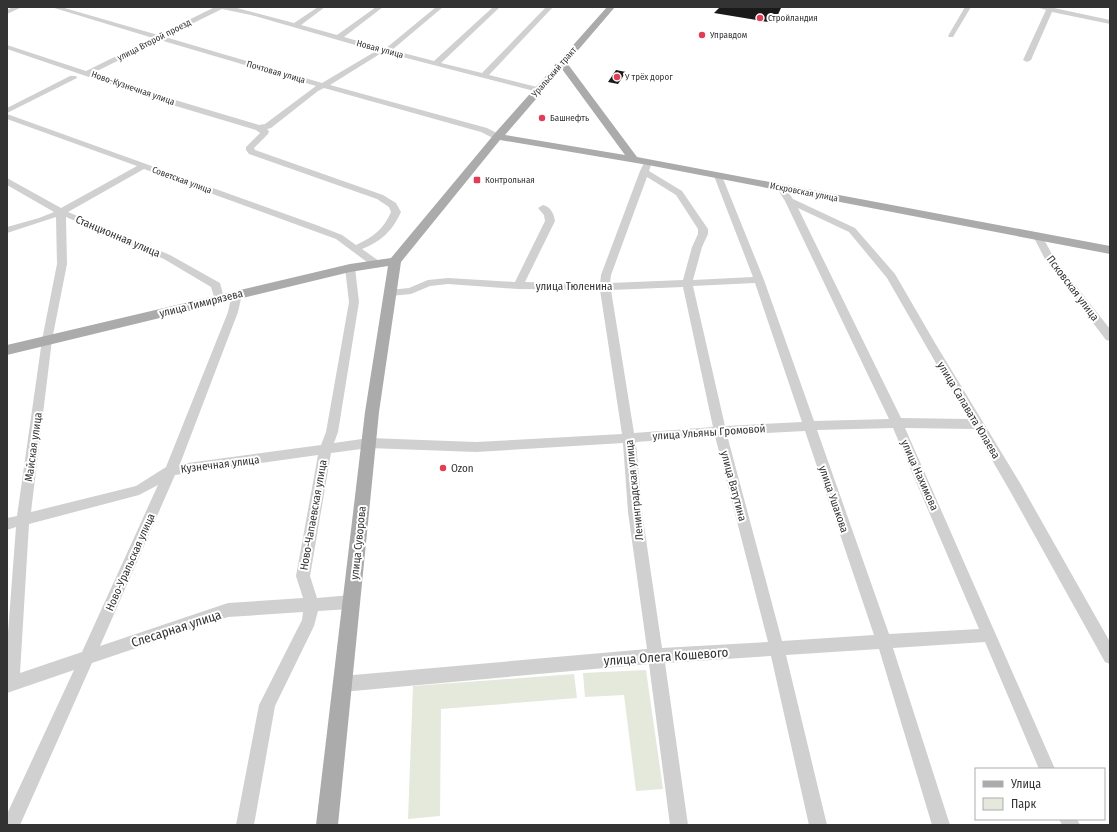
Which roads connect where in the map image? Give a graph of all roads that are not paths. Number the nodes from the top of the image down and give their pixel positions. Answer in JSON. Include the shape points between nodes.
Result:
{"nodes":[{"id":1,"x":18,"y":7,"type":"edge"},
{"id":2,"x":54,"y":7,"type":"edge"},
{"id":3,"x":221,"y":7,"type":"edge"},
{"id":4,"x":322,"y":7,"type":"edge"},
{"id":5,"x":380,"y":7,"type":"edge"},
{"id":6,"x":440,"y":7,"type":"edge"},
{"id":7,"x":497,"y":7,"type":"edge"},
{"id":8,"x":550,"y":7,"type":"edge"},
{"id":9,"x":611,"y":7,"type":"edge"},
{"id":10,"x":968,"y":7,"type":"edge"},
{"id":11,"x":1039,"y":7,"type":"edge"},
{"id":12,"x":1051,"y":8,"type":"edge"},
{"id":13,"x":7,"y":12,"type":"edge"},
{"id":14,"x":1110,"y":22,"type":"edge"},
{"id":15,"x":296,"y":25,"type":"junction"},
{"id":16,"x":951,"y":36,"type":"dead end"},
{"id":17,"x":160,"y":38,"type":"junction"},
{"id":18,"x":338,"y":38,"type":"junction"},
{"id":19,"x":7,"y":46,"type":"edge"},
{"id":20,"x":384,"y":50,"type":"junction"},
{"id":21,"x":1027,"y":60,"type":"dead end"},
{"id":22,"x":562,"y":63,"type":"junction"},
{"id":23,"x":435,"y":64,"type":"junction"},
{"id":24,"x":88,"y":73,"type":"junction"},
{"id":25,"x":484,"y":76,"type":"junction"},
{"id":26,"x":74,"y":78,"type":"dead end"},
{"id":27,"x":322,"y":86,"type":"junction"},
{"id":28,"x":538,"y":90,"type":"junction"},
{"id":29,"x":7,"y":111,"type":"edge"},
{"id":30,"x":7,"y":116,"type":"edge"},
{"id":31,"x":259,"y":128,"type":"junction"},
{"id":32,"x":498,"y":137,"type":"junction"},
{"id":33,"x":634,"y":160,"type":"junction"},
{"id":34,"x":143,"y":166,"type":"junction"},
{"id":35,"x":646,"y":167,"type":"junction"},
{"id":36,"x":718,"y":176,"type":"junction"},
{"id":37,"x":7,"y":181,"type":"edge"},
{"id":38,"x":780,"y":187,"type":"junction"},
{"id":39,"x":790,"y":201,"type":"junction"},
{"id":40,"x":543,"y":208,"type":"dead end"},
{"id":41,"x":61,"y":212,"type":"junction"},
{"id":42,"x":7,"y":230,"type":"edge"},
{"id":43,"x":1038,"y":236,"type":"junction"},
{"id":44,"x":354,"y":249,"type":"junction"},
{"id":45,"x":1110,"y":250,"type":"edge"},
{"id":46,"x":396,"y":261,"type":"junction"},
{"id":47,"x":375,"y":263,"type":"junction"},
{"id":48,"x":350,"y":268,"type":"junction"},
{"id":49,"x":759,"y":280,"type":"junction"},
{"id":50,"x":687,"y":284,"type":"junction"},
{"id":51,"x":518,"y":286,"type":"junction"},
{"id":52,"x":605,"y":287,"type":"junction"},
{"id":53,"x":390,"y":293,"type":"junction"},
{"id":54,"x":237,"y":294,"type":"junction"},
{"id":55,"x":219,"y":298,"type":"junction"},
{"id":56,"x":1110,"y":338,"type":"edge"},
{"id":57,"x":47,"y":340,"type":"junction"},
{"id":58,"x":7,"y":350,"type":"edge"},
{"id":59,"x":898,"y":423,"type":"junction"},
{"id":60,"x":978,"y":424,"type":"junction"},
{"id":61,"x":809,"y":426,"type":"junction"},
{"id":62,"x":720,"y":431,"type":"junction"},
{"id":63,"x":629,"y":438,"type":"junction"},
{"id":64,"x":369,"y":444,"type":"junction"},
{"id":65,"x":325,"y":450,"type":"junction"},
{"id":66,"x":171,"y":470,"type":"junction"},
{"id":67,"x":23,"y":520,"type":"junction"},
{"id":68,"x":7,"y":524,"type":"edge"},
{"id":69,"x":351,"y":602,"type":"junction"},
{"id":70,"x":312,"y":605,"type":"junction"},
{"id":71,"x":990,"y":635,"type":"junction"},
{"id":72,"x":884,"y":642,"type":"junction"},
{"id":73,"x":776,"y":649,"type":"junction"},
{"id":74,"x":656,"y":656,"type":"junction"},
{"id":75,"x":87,"y":657,"type":"junction"},
{"id":76,"x":1110,"y":657,"type":"edge"},
{"id":77,"x":9,"y":684,"type":"edge"},
{"id":78,"x":342,"y":684,"type":"junction"},
{"id":79,"x":1047,"y":768,"type":"edge"},
{"id":80,"x":11,"y":825,"type":"edge"},
{"id":81,"x":245,"y":825,"type":"edge"},
{"id":82,"x":326,"y":825,"type":"edge"},
{"id":83,"x":679,"y":825,"type":"edge"},
{"id":84,"x":818,"y":825,"type":"edge"},
{"id":85,"x":941,"y":825,"type":"edge"}],
"edges":[{"from":1,"to":13,"type":"street"},
{"from":2,"to":17,"type":"street","name":"Почтовая улица"},
{"from":3,"to":15,"type":"street","name":"Новая улица","via":[[259,12]]},
{"from":3,"to":17,"type":"street","name":"улица Второй проезд"},
{"from":4,"to":15,"type":"street"},
{"from":5,"to":18,"type":"street"},
{"from":6,"to":20,"type":"street"},
{"from":7,"to":23,"type":"street"},
{"from":8,"to":25,"type":"street"},
{"from":9,"to":22,"type":"main road","name":"Уральский тракт"},
{"from":10,"to":16,"type":"street"},
{"from":11,"to":12,"type":"street"},
{"from":12,"to":14,"type":"street"},
{"from":12,"to":21,"type":"street"},
{"from":15,"to":18,"type":"street","name":"Новая улица"},
{"from":17,"to":24,"type":"street","name":"улица Второй проезд"},
{"from":17,"to":27,"type":"street","name":"Почтовая улица"},
{"from":18,"to":20,"type":"street","name":"Новая улица"},
{"from":19,"to":24,"type":"street","name":"Ново-Кузнечная улица"},
{"from":20,"to":23,"type":"street","name":"Новая улица"},
{"from":20,"to":27,"type":"street"},
{"from":22,"to":28,"type":"main road","name":"Уральский тракт"},
{"from":22,"to":33,"type":"main road"},
{"from":23,"to":25,"type":"street","name":"Новая улица"},
{"from":24,"to":31,"type":"street","name":"Ново-Кузнечная улица","via":[[162,99]]},
{"from":25,"to":28,"type":"street","name":"Новая улица"},
{"from":26,"to":29,"type":"street"},
{"from":27,"to":31,"type":"street","via":[[268,126]]},
{"from":27,"to":32,"type":"street","name":"Почтовая улица","via":[[484,130]]},
{"from":28,"to":32,"type":"main road","name":"Уральский тракт"},
{"from":30,"to":34,"type":"street","name":"Советская улица"},
{"from":31,"to":44,"type":"street","via":[[264,134],[250,147],[252,152],[380,197],[393,205],[396,212],[382,235],[377,240]]},
{"from":32,"to":33,"type":"main road","name":"Искровская улица"},
{"from":32,"to":46,"type":"main road","name":"Уральский тракт"},
{"from":33,"to":35,"type":"main road","name":"Искровская улица"},
{"from":34,"to":41,"type":"street"},
{"from":34,"to":44,"type":"street","name":"Советская улица","via":[[339,237]]},
{"from":35,"to":36,"type":"main road","name":"Искровская улица"},
{"from":35,"to":50,"type":"street","name":"улица Ватутина","via":[[678,193],[703,229],[704,234],[697,247]]},
{"from":35,"to":52,"type":"street","name":"Ленинградская улица","via":[[606,275]]},
{"from":36,"to":38,"type":"main road","name":"Искровская улица"},
{"from":36,"to":49,"type":"street","name":"улица Ушакова"},
{"from":37,"to":41,"type":"street","name":"Станционная улица"},
{"from":38,"to":39,"type":"street","name":"улица Нахимова"},
{"from":38,"to":43,"type":"main road","name":"Искровская улица"},
{"from":39,"to":59,"type":"street","name":"улица Нахимова"},
{"from":39,"to":60,"type":"street","name":"улица Салавата Юлаева","via":[[852,230],[891,276]]},
{"from":40,"to":51,"type":"street","via":[[549,214],[550,221]]},
{"from":41,"to":42,"type":"street"},
{"from":41,"to":55,"type":"street","name":"Станционная улица","via":[[167,257],[216,285]]},
{"from":41,"to":57,"type":"street","name":"Майская улица","via":[[62,264]]},
{"from":43,"to":45,"type":"main road","name":"Искровская улица"},
{"from":43,"to":56,"type":"street","name":"Псковская улица","via":[[1050,259]]},
{"from":44,"to":47,"type":"street","name":"Советская улица"},
{"from":46,"to":47,"type":"main road","name":"улица Тимирязева"},
{"from":46,"to":53,"type":"main road","name":"улица Суворова"},
{"from":47,"to":48,"type":"main road","name":"улица Тимирязева"},
{"from":48,"to":54,"type":"main road","name":"улица Тимирязева"},
{"from":48,"to":65,"type":"street","name":"Ново-Чапаевская улица","via":[[354,302],[332,432]]},
{"from":49,"to":50,"type":"street","name":"улица Тюленина"},
{"from":49,"to":61,"type":"street","name":"улица Ушакова"},
{"from":50,"to":52,"type":"street","name":"улица Тюленина"},
{"from":50,"to":62,"type":"street","name":"улица Ватутина"},
{"from":51,"to":52,"type":"street","name":"улица Тюленина"},
{"from":51,"to":53,"type":"street","name":"улица Тюленина","via":[[448,281],[428,283],[411,291]]},
{"from":52,"to":63,"type":"street","name":"Ленинградская улица"},
{"from":53,"to":64,"type":"main road","name":"улица Суворова"},
{"from":54,"to":55,"type":"main road","name":"улица Тимирязева"},
{"from":54,"to":66,"type":"street","name":"Ново-Уральская улица","via":[[233,312]]},
{"from":55,"to":57,"type":"main road","name":"улица Тимирязева"},
{"from":57,"to":58,"type":"main road","name":"улица Тимирязева"},
{"from":57,"to":67,"type":"street","name":"Майская улица"},
{"from":59,"to":60,"type":"street","name":"улица Ульяны Громовой"},
{"from":59,"to":61,"type":"street","name":"улица Ульяны Громовой"},
{"from":59,"to":71,"type":"street","name":"улица Нахимова"},
{"from":60,"to":76,"type":"street","name":"улица Салавата Юлаева"},
{"from":61,"to":62,"type":"street","name":"улица Ульяны Громовой"},
{"from":61,"to":72,"type":"street","name":"улица Ушакова"},
{"from":62,"to":63,"type":"street","name":"улица Ульяны Громовой"},
{"from":62,"to":73,"type":"street","name":"улица Ватутина"},
{"from":63,"to":64,"type":"street","name":"улица Ульяны Громовой","via":[[476,447]]},
{"from":63,"to":74,"type":"street","name":"Ленинградская улица","via":[[635,512]]},
{"from":64,"to":65,"type":"street","name":"Кузнечная улица"},
{"from":64,"to":69,"type":"main road","name":"улица Суворова"},
{"from":65,"to":66,"type":"street","name":"Кузнечная улица"},
{"from":65,"to":70,"type":"street","name":"Ново-Чапаевская улица","via":[[303,576]]},
{"from":66,"to":67,"type":"street","name":"Кузнечная улица","via":[[139,490]]},
{"from":66,"to":75,"type":"street","name":"Ново-Уральская улица"},
{"from":67,"to":68,"type":"street","name":"Кузнечная улица"},
{"from":67,"to":77,"type":"street","name":"Майская улица"},
{"from":69,"to":70,"type":"street","name":"Слесарная улица"},
{"from":69,"to":78,"type":"main road","name":"улица Суворова"},
{"from":70,"to":75,"type":"street","name":"Слесарная улица","via":[[228,610]]},
{"from":70,"to":81,"type":"street","via":[[309,621],[267,705]]},
{"from":71,"to":72,"type":"street","name":"улица Олега Кошевого"},
{"from":71,"to":79,"type":"street","name":"улица Нахимова"},
{"from":72,"to":73,"type":"street","name":"улица Олега Кошевого"},
{"from":72,"to":85,"type":"street","name":"улица Ушакова"},
{"from":73,"to":74,"type":"street","name":"улица Олега Кошевого"},
{"from":73,"to":84,"type":"street","name":"улица Ватутина"},
{"from":74,"to":78,"type":"street","name":"улица Олега Кошевого"},
{"from":74,"to":83,"type":"street","name":"Ленинградская улица"},
{"from":75,"to":77,"type":"street","name":"Слесарная улица"},
{"from":75,"to":80,"type":"street","name":"Ново-Уральская улица"},
{"from":78,"to":82,"type":"main road","name":"улица Суворова"}]}
